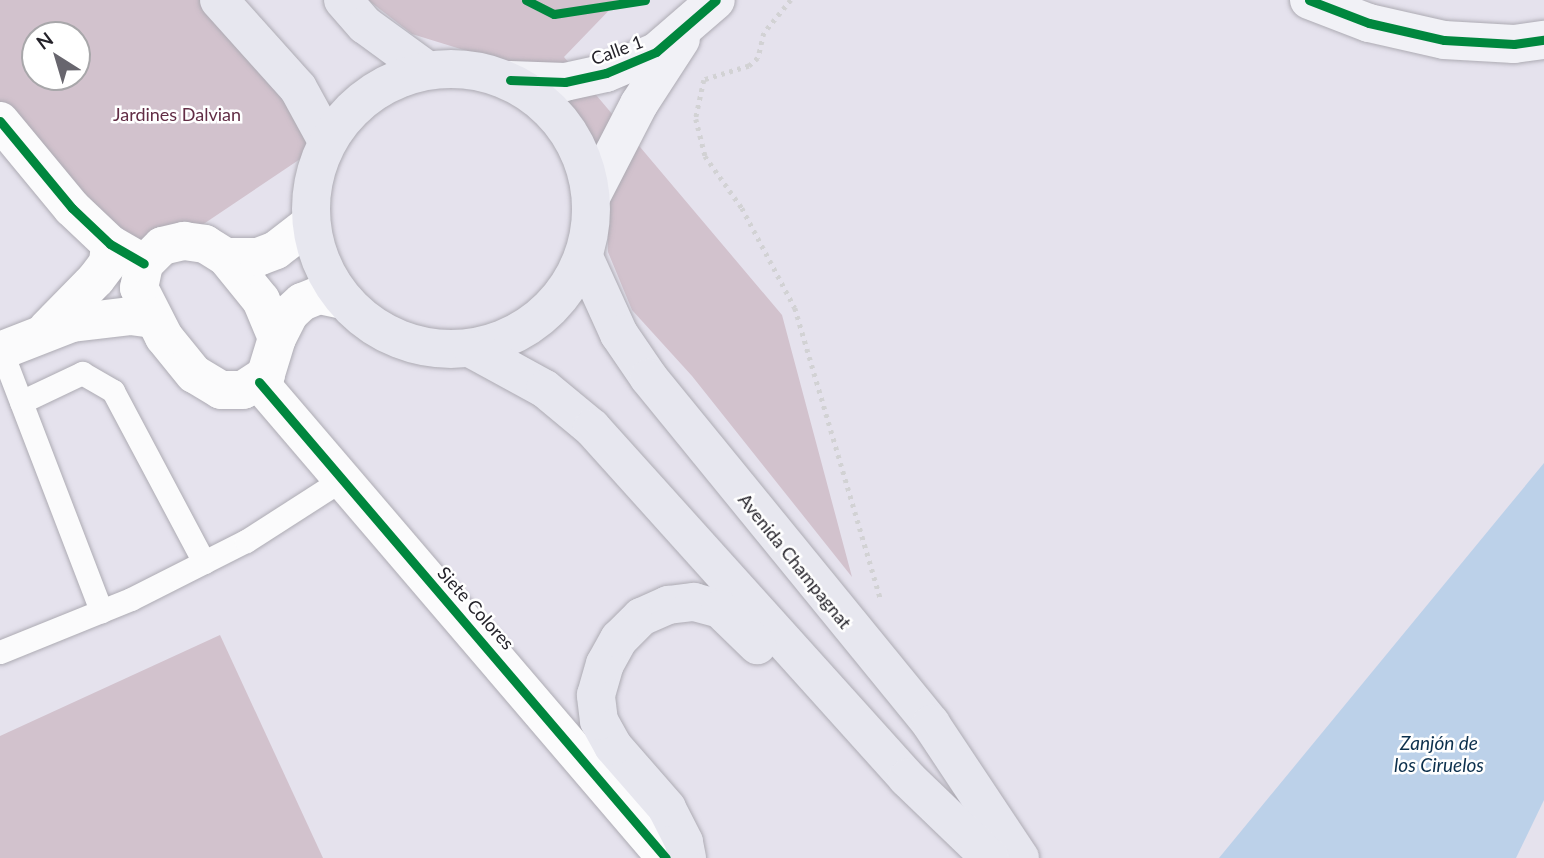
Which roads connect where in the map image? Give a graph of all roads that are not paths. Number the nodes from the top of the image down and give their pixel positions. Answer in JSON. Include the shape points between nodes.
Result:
{"nodes":[{"id":1,"x":219,"y":0,"type":"edge"},
{"id":2,"x":343,"y":0,"type":"edge"},
{"id":3,"x":1309,"y":0,"type":"edge"},
{"id":4,"x":714,"y":2,"type":"edge"},
{"id":5,"x":1544,"y":40,"type":"edge"},
{"id":6,"x":427,"y":70,"type":"junction"},
{"id":7,"x":510,"y":80,"type":"junction"},
{"id":8,"x":2,"y":128,"type":"edge"},
{"id":9,"x":327,"y":141,"type":"junction"},
{"id":10,"x":592,"y":195,"type":"junction"},
{"id":11,"x":311,"y":223,"type":"junction"},
{"id":12,"x":110,"y":244,"type":"junction"},
{"id":13,"x":226,"y":257,"type":"junction"},
{"id":14,"x":584,"y":257,"type":"junction"},
{"id":15,"x":144,"y":264,"type":"junction"},
{"id":16,"x":342,"y":300,"type":"junction"},
{"id":17,"x":153,"y":319,"type":"junction"},
{"id":18,"x":41,"y":334,"type":"junction"},
{"id":19,"x":277,"y":338,"type":"junction"},
{"id":20,"x":472,"y":349,"type":"junction"},
{"id":21,"x":0,"y":350,"type":"edge"},
{"id":22,"x":260,"y":382,"type":"junction"},
{"id":23,"x":21,"y":402,"type":"junction"},
{"id":24,"x":341,"y":480,"type":"junction"},
{"id":25,"x":204,"y":562,"type":"junction"},
{"id":26,"x":101,"y":611,"type":"junction"},
{"id":27,"x":0,"y":652,"type":"edge"},
{"id":28,"x":907,"y":778,"type":"junction"},
{"id":29,"x":666,"y":858,"type":"edge"},
{"id":30,"x":687,"y":858,"type":"edge"},
{"id":31,"x":990,"y":858,"type":"edge"},
{"id":32,"x":1020,"y":858,"type":"edge"}],
"edges":[{"from":1,"to":9,"type":"main road","via":[[298,88]]},
{"from":2,"to":6,"type":"main road","via":[[365,24]]},
{"from":3,"to":5,"type":"street","via":[[1369,23],[1444,40]]},
{"from":4,"to":7,"type":"street","name":"Calle 1","via":[[656,52],[606,73],[565,82]]},
{"from":4,"to":10,"type":"street","name":"Calle 1","via":[[673,48]]},
{"from":6,"to":7,"type":"main road","via":[[469,69]]},
{"from":6,"to":9,"type":"main road","via":[[387,84],[353,108]]},
{"from":7,"to":10,"type":"main road","via":[[541,100],[566,127],[583,159]]},
{"from":8,"to":12,"type":"street"},
{"from":9,"to":11,"type":"main road","via":[[313,181]]},
{"from":10,"to":14,"type":"main road"},
{"from":11,"to":13,"type":"street","via":[[276,250],[258,257]]},
{"from":11,"to":16,"type":"main road","via":[[321,264]]},
{"from":12,"to":15,"type":"street"},
{"from":12,"to":18,"type":"street","via":[[108,263],[90,287]]},
{"from":13,"to":15,"type":"street","via":[[205,244],[184,241],[162,246]]},
{"from":13,"to":19,"type":"street","via":[[261,300]]},
{"from":14,"to":20,"type":"main road","via":[[566,290],[540,318],[508,338]]},
{"from":14,"to":32,"type":"main road","name":"Avenida Champagnat","via":[[619,334],[649,378],[931,724]]},
{"from":15,"to":17,"type":"street","via":[[139,288]]},
{"from":16,"to":19,"type":"street","via":[[319,295],[302,302],[290,313]]},
{"from":16,"to":20,"type":"main road","via":[[369,324],[401,341],[436,349]]},
{"from":17,"to":18,"type":"street","via":[[107,318]]},
{"from":17,"to":22,"type":"street","via":[[194,374],[221,390],[243,390]]},
{"from":18,"to":21,"type":"street"},
{"from":19,"to":22,"type":"street"},
{"from":20,"to":28,"type":"main road","via":[[545,389],[592,428]]},
{"from":21,"to":23,"type":"lane"},
{"from":22,"to":24,"type":"street","name":"Siete Colores"},
{"from":23,"to":25,"type":"lane","via":[[82,373],[113,391]]},
{"from":23,"to":26,"type":"lane"},
{"from":24,"to":25,"type":"lane","via":[[246,541]]},
{"from":24,"to":29,"type":"street","name":"Siete Colores","via":[[506,666]]},
{"from":25,"to":26,"type":"lane"},
{"from":26,"to":27,"type":"lane"},
{"from":28,"to":30,"type":"main road","via":[[850,746],[720,609],[694,602],[668,605],[642,617],[619,639],[596,695],[599,721],[613,746],[667,808]]},
{"from":28,"to":31,"type":"main road"}]}
